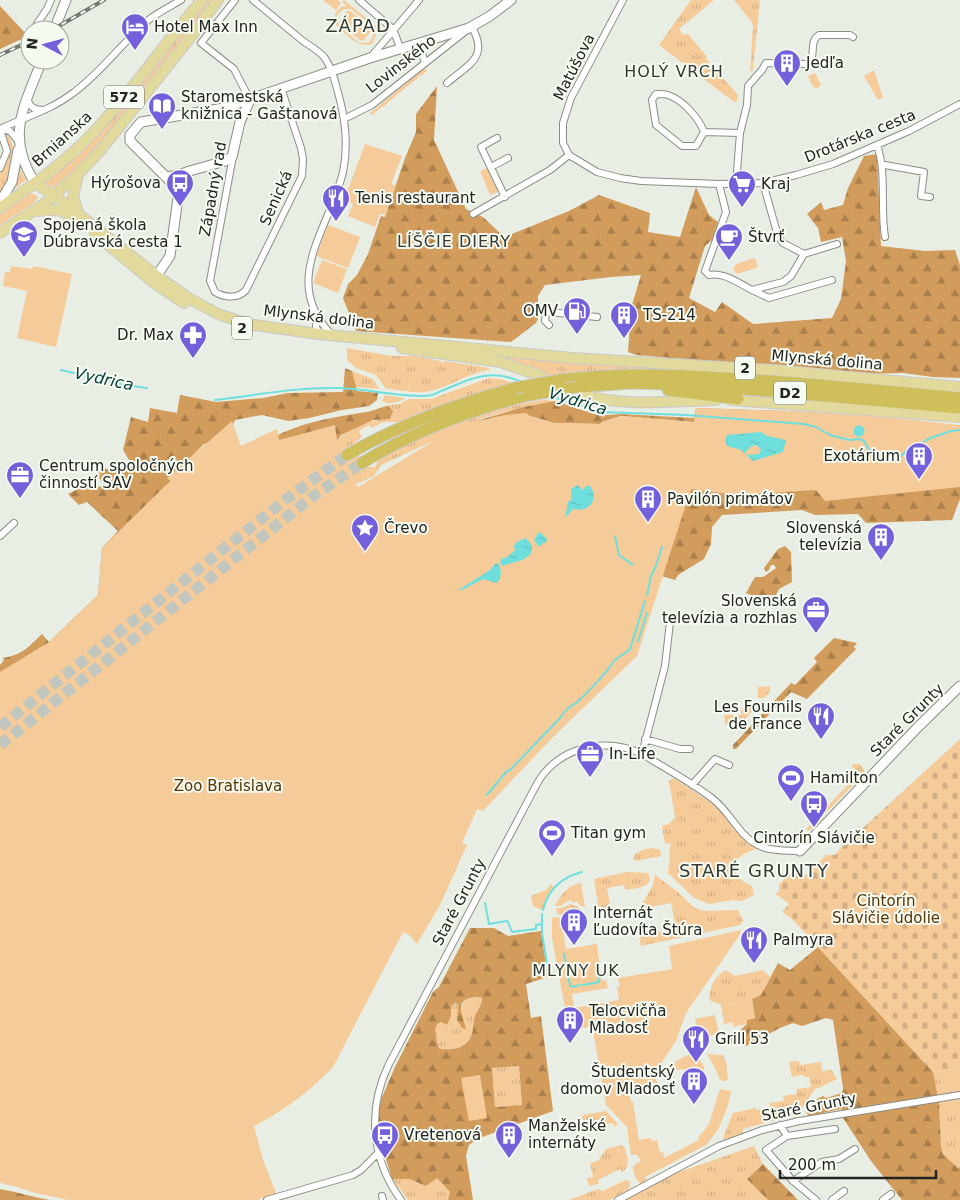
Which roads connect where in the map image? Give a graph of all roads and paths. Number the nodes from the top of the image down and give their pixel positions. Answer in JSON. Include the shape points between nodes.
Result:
{"nodes":[{"id":1,"x":51,"y":0,"type":"edge"},
{"id":2,"x":66,"y":0,"type":"edge"},
{"id":3,"x":181,"y":0,"type":"edge"},
{"id":4,"x":202,"y":0,"type":"edge"},
{"id":5,"x":218,"y":0,"type":"edge"},
{"id":6,"x":236,"y":0,"type":"edge"},
{"id":7,"x":253,"y":0,"type":"edge"},
{"id":8,"x":359,"y":0,"type":"edge"},
{"id":9,"x":419,"y":0,"type":"edge"},
{"id":10,"x":510,"y":0,"type":"edge"},
{"id":11,"x":623,"y":0,"type":"edge"},
{"id":12,"x":229,"y":8,"type":"junction"},
{"id":13,"x":211,"y":10,"type":"junction"},
{"id":14,"x":40,"y":20,"type":"edge"},
{"id":15,"x":58,"y":20,"type":"edge"},
{"id":16,"x":471,"y":27,"type":"junction"},
{"id":17,"x":392,"y":30,"type":"junction"},
{"id":18,"x":853,"y":37,"type":"dead end"},
{"id":19,"x":418,"y":44,"type":"junction"},
{"id":20,"x":401,"y":50,"type":"junction"},
{"id":21,"x":370,"y":58,"type":"junction"},
{"id":22,"x":425,"y":63,"type":"junction"},
{"id":23,"x":38,"y":70,"type":"edge"},
{"id":24,"x":332,"y":72,"type":"junction"},
{"id":25,"x":447,"y":83,"type":"dead end"},
{"id":26,"x":281,"y":88,"type":"junction"},
{"id":27,"x":27,"y":97,"type":"junction"},
{"id":28,"x":250,"y":100,"type":"junction"},
{"id":29,"x":960,"y":104,"type":"edge"},
{"id":30,"x":224,"y":108,"type":"junction"},
{"id":31,"x":45,"y":110,"type":"junction"},
{"id":32,"x":21,"y":119,"type":"junction"},
{"id":33,"x":344,"y":119,"type":"junction"},
{"id":34,"x":240,"y":122,"type":"junction"},
{"id":35,"x":0,"y":129,"type":"edge"},
{"id":36,"x":704,"y":132,"type":"junction"},
{"id":37,"x":740,"y":133,"type":"junction"},
{"id":38,"x":497,"y":138,"type":"dead end"},
{"id":39,"x":19,"y":142,"type":"junction"},
{"id":40,"x":877,"y":145,"type":"junction"},
{"id":41,"x":233,"y":154,"type":"junction"},
{"id":42,"x":569,"y":155,"type":"junction"},
{"id":43,"x":508,"y":158,"type":"dead end"},
{"id":44,"x":885,"y":165,"type":"dead end"},
{"id":45,"x":491,"y":167,"type":"junction"},
{"id":46,"x":0,"y":168,"type":"edge"},
{"id":47,"x":186,"y":172,"type":"junction"},
{"id":48,"x":78,"y":174,"type":"junction"},
{"id":49,"x":166,"y":176,"type":"junction"},
{"id":50,"x":35,"y":183,"type":"junction"},
{"id":51,"x":763,"y":183,"type":"junction"},
{"id":52,"x":719,"y":184,"type":"junction"},
{"id":53,"x":736,"y":184,"type":"junction"},
{"id":54,"x":179,"y":192,"type":"junction"},
{"id":55,"x":930,"y":196,"type":"dead end"},
{"id":56,"x":52,"y":197,"type":"junction"},
{"id":57,"x":504,"y":197,"type":"junction"},
{"id":58,"x":0,"y":202,"type":"edge"},
{"id":59,"x":0,"y":208,"type":"edge"},
{"id":60,"x":35,"y":211,"type":"junction"},
{"id":61,"x":473,"y":214,"type":"dead end"},
{"id":62,"x":77,"y":216,"type":"junction"},
{"id":63,"x":0,"y":233,"type":"edge"},
{"id":64,"x":885,"y":237,"type":"dead end"},
{"id":65,"x":837,"y":244,"type":"dead end"},
{"id":66,"x":804,"y":254,"type":"junction"},
{"id":67,"x":155,"y":279,"type":"junction"},
{"id":68,"x":832,"y":280,"type":"dead end"},
{"id":69,"x":249,"y":285,"type":"joint"},
{"id":70,"x":752,"y":290,"type":"junction"},
{"id":71,"x":316,"y":316,"type":"junction"},
{"id":72,"x":597,"y":317,"type":"dead end"},
{"id":73,"x":549,"y":324,"type":"dead end"},
{"id":74,"x":328,"y":337,"type":"junction"},
{"id":75,"x":541,"y":376,"type":"dead end"},
{"id":76,"x":619,"y":384,"type":"junction"},
{"id":77,"x":960,"y":387,"type":"edge"},
{"id":78,"x":580,"y":391,"type":"junction"},
{"id":79,"x":960,"y":398,"type":"edge"},
{"id":80,"x":738,"y":400,"type":"junction"},
{"id":81,"x":960,"y":408,"type":"edge"},
{"id":82,"x":960,"y":417,"type":"edge"},
{"id":83,"x":347,"y":455,"type":"tunnel mouth"},
{"id":84,"x":362,"y":463,"type":"tunnel mouth"},
{"id":85,"x":14,"y":523,"type":"dead end"},
{"id":86,"x":0,"y":536,"type":"edge"},
{"id":87,"x":670,"y":622,"type":"dead end"},
{"id":88,"x":960,"y":686,"type":"edge"},
{"id":89,"x":645,"y":739,"type":"junction"},
{"id":90,"x":690,"y":749,"type":"dead end"},
{"id":91,"x":642,"y":754,"type":"junction"},
{"id":92,"x":730,"y":766,"type":"dead end"},
{"id":93,"x":692,"y":785,"type":"junction"},
{"id":94,"x":800,"y":851,"type":"joint"},
{"id":95,"x":960,"y":1095,"type":"edge"},
{"id":96,"x":780,"y":1125,"type":"junction"},
{"id":97,"x":836,"y":1129,"type":"dead end"},
{"id":98,"x":787,"y":1136,"type":"junction"},
{"id":99,"x":855,"y":1149,"type":"dead end"},
{"id":100,"x":378,"y":1153,"type":"junction"},
{"id":101,"x":793,"y":1182,"type":"junction"},
{"id":102,"x":844,"y":1191,"type":"dead end"},
{"id":103,"x":891,"y":1194,"type":"dead end"},
{"id":104,"x":268,"y":1200,"type":"edge"},
{"id":105,"x":401,"y":1200,"type":"edge"},
{"id":106,"x":618,"y":1200,"type":"edge"},
{"id":107,"x":816,"y":1200,"type":"edge"},
{"id":108,"x":832,"y":1200,"type":"edge"},
{"id":109,"x":883,"y":1200,"type":"edge"}],
"edges":[{"from":1,"to":14,"type":"street"},
{"from":2,"to":15,"type":"street"},
{"from":3,"to":31,"type":"street","via":[[152,18],[75,92]]},
{"from":4,"to":50,"type":"main road","name":"Brnianska","number":"572","via":[[101,125]]},
{"from":5,"to":13,"type":"main road","number":"572"},
{"from":6,"to":12,"type":"street"},
{"from":7,"to":24,"type":"street","via":[[324,57]]},
{"from":8,"to":17,"type":"street"},
{"from":9,"to":17,"type":"street"},
{"from":10,"to":16,"type":"street","name":"Lovinského"},
{"from":11,"to":42,"type":"street","name":"Matúšova","via":[[565,111],[563,143]]},
{"from":12,"to":13,"type":"street"},
{"from":12,"to":28,"type":"street","via":[[201,43],[234,69]]},
{"from":13,"to":48,"type":"main road","number":"572","via":[[117,131]]},
{"from":16,"to":19,"type":"street"},
{"from":16,"to":22,"type":"street","name":"Lovinského"},
{"from":16,"to":25,"type":"street","via":[[478,38],[478,54]]},
{"from":17,"to":20,"type":"street"},
{"from":17,"to":21,"type":"street"},
{"from":18,"to":37,"type":"street","via":[[819,35],[813,42],[813,59],[808,64],[766,63],[748,86]]},
{"from":19,"to":20,"type":"street"},
{"from":19,"to":22,"type":"street"},
{"from":20,"to":21,"type":"street"},
{"from":21,"to":24,"type":"street"},
{"from":22,"to":33,"type":"street","name":"Lovinského","via":[[372,105]]},
{"from":23,"to":27,"type":"street"},
{"from":24,"to":26,"type":"street"},
{"from":24,"to":33,"type":"street"},
{"from":26,"to":28,"type":"street"},
{"from":26,"to":69,"type":"street","name":"Senická","via":[[301,148],[302,176]]},
{"from":27,"to":31,"type":"street","via":[[32,108]]},
{"from":27,"to":32,"type":"street"},
{"from":28,"to":30,"type":"street"},
{"from":28,"to":34,"type":"street","name":"Západný rad"},
{"from":29,"to":40,"type":"street","name":"Drotárska cesta"},
{"from":30,"to":34,"type":"street","via":[[235,112]]},
{"from":30,"to":49,"type":"street","via":[[142,121],[130,135],[131,143]]},
{"from":31,"to":32,"type":"street"},
{"from":32,"to":35,"type":"street"},
{"from":32,"to":39,"type":"street"},
{"from":33,"to":71,"type":"street","via":[[346,150],[343,171],[311,258],[309,290]]},
{"from":34,"to":41,"type":"street","name":"Západný rad"},
{"from":35,"to":39,"type":"street","via":[[13,133]]},
{"from":35,"to":46,"type":"street","via":[[7,151]]},
{"from":36,"to":36,"type":"street","via":[[696,146],[682,146],[656,125],[652,100],[656,94],[668,95],[694,114]]},
{"from":36,"to":37,"type":"street"},
{"from":37,"to":53,"type":"street"},
{"from":38,"to":45,"type":"street","via":[[481,147]]},
{"from":39,"to":50,"type":"street","via":[[22,158]]},
{"from":39,"to":58,"type":"street","via":[[14,177]]},
{"from":40,"to":51,"type":"street","name":"Drotárska cesta","via":[[819,169]]},
{"from":40,"to":64,"type":"street","via":[[882,169]]},
{"from":41,"to":47,"type":"street","via":[[232,158]]},
{"from":41,"to":69,"type":"street","name":"Západný rad","via":[[210,281],[215,292],[229,296],[242,294]]},
{"from":42,"to":52,"type":"street","name":"Drotárska cesta","via":[[597,172],[620,178]]},
{"from":42,"to":57,"type":"street"},
{"from":43,"to":45,"type":"street"},
{"from":44,"to":55,"type":"street","via":[[924,172],[921,196]]},
{"from":45,"to":57,"type":"street"},
{"from":47,"to":49,"type":"street"},
{"from":47,"to":54,"type":"street","via":[[181,176]]},
{"from":48,"to":56,"type":"main road","number":"572"},
{"from":48,"to":62,"type":"main road","via":[[73,197]]},
{"from":49,"to":54,"type":"street"},
{"from":50,"to":56,"type":"main road","name":"Mlynská dolina","number":"2"},
{"from":50,"to":59,"type":"main road","name":"Brnianska"},
{"from":50,"to":60,"type":"main road","via":[[41,196]]},
{"from":51,"to":53,"type":"street","name":"Drotárska cesta"},
{"from":51,"to":66,"type":"street","via":[[778,236],[783,243]]},
{"from":52,"to":53,"type":"street","name":"Drotárska cesta"},
{"from":52,"to":70,"type":"street","via":[[726,212],[705,271],[709,275],[723,275]]},
{"from":54,"to":67,"type":"street","via":[[171,252]]},
{"from":56,"to":60,"type":"main road","number":"572"},
{"from":56,"to":62,"type":"main road","name":"Mlynská dolina","number":"2"},
{"from":57,"to":61,"type":"street"},
{"from":60,"to":62,"type":"main road","number":"2","via":[[59,210]]},
{"from":60,"to":63,"type":"main road"},
{"from":62,"to":67,"type":"main road","name":"Mlynská dolina","number":"2"},
{"from":65,"to":66,"type":"street"},
{"from":66,"to":70,"type":"street","via":[[784,282]]},
{"from":67,"to":74,"type":"main road","name":"Mlynská dolina","number":"2","via":[[220,314],[270,328]]},
{"from":68,"to":70,"type":"street","via":[[769,298]]},
{"from":71,"to":74,"type":"street"},
{"from":71,"to":74,"type":"street","via":[[316,326]]},
{"from":72,"to":73,"type":"street","via":[[549,312],[545,321]]},
{"from":74,"to":75,"type":"main road","name":"Mlynská dolina","number":"2","via":[[500,362]]},
{"from":74,"to":77,"type":"main road","name":"Mlynská dolina","number":"2"},
{"from":76,"to":78,"type":"highway","number":"D2"},
{"from":76,"to":80,"type":"highway"},
{"from":76,"to":81,"type":"highway","number":"D2","via":[[699,385]]},
{"from":78,"to":80,"type":"main road","number":"2","via":[[604,400]]},
{"from":78,"to":84,"type":"highway","number":"D2","bridge":true,"via":[[529,395],[471,411],[392,445]]},
{"from":79,"to":83,"type":"highway","number":"D2","bridge":true,"via":[[678,375],[600,376],[515,388],[460,404],[410,423]]},
{"from":80,"to":82,"type":"main road","number":"2"},
{"from":85,"to":86,"type":"street"},
{"from":87,"to":89,"type":"street","via":[[665,665]]},
{"from":88,"to":94,"type":"street","name":"Staré Grunty"},
{"from":89,"to":90,"type":"street"},
{"from":89,"to":91,"type":"street"},
{"from":91,"to":93,"type":"street","name":"Staré Grunty"},
{"from":91,"to":100,"type":"street","name":"Staré Grunty","via":[[617,746],[588,747],[558,760],[540,778],[384,1074],[375,1114]]},
{"from":92,"to":93,"type":"street","via":[[715,759]]},
{"from":93,"to":94,"type":"street","name":"Staré Grunty","via":[[719,804],[752,842],[773,850]]},
{"from":95,"to":96,"type":"street","name":"Staré Grunty"},
{"from":96,"to":98,"type":"street"},
{"from":96,"to":106,"type":"street","name":"Staré Grunty","via":[[719,1146]]},
{"from":97,"to":98,"type":"street"},
{"from":98,"to":101,"type":"street","via":[[766,1150]]},
{"from":99,"to":101,"type":"street","via":[[839,1159],[822,1162]]},
{"from":100,"to":104,"type":"street","via":[[352,1175]]},
{"from":100,"to":105,"type":"street","name":"Staré Grunty","via":[[384,1172]]},
{"from":101,"to":107,"type":"street"},
{"from":102,"to":108,"type":"street"},
{"from":103,"to":109,"type":"street"}]}
